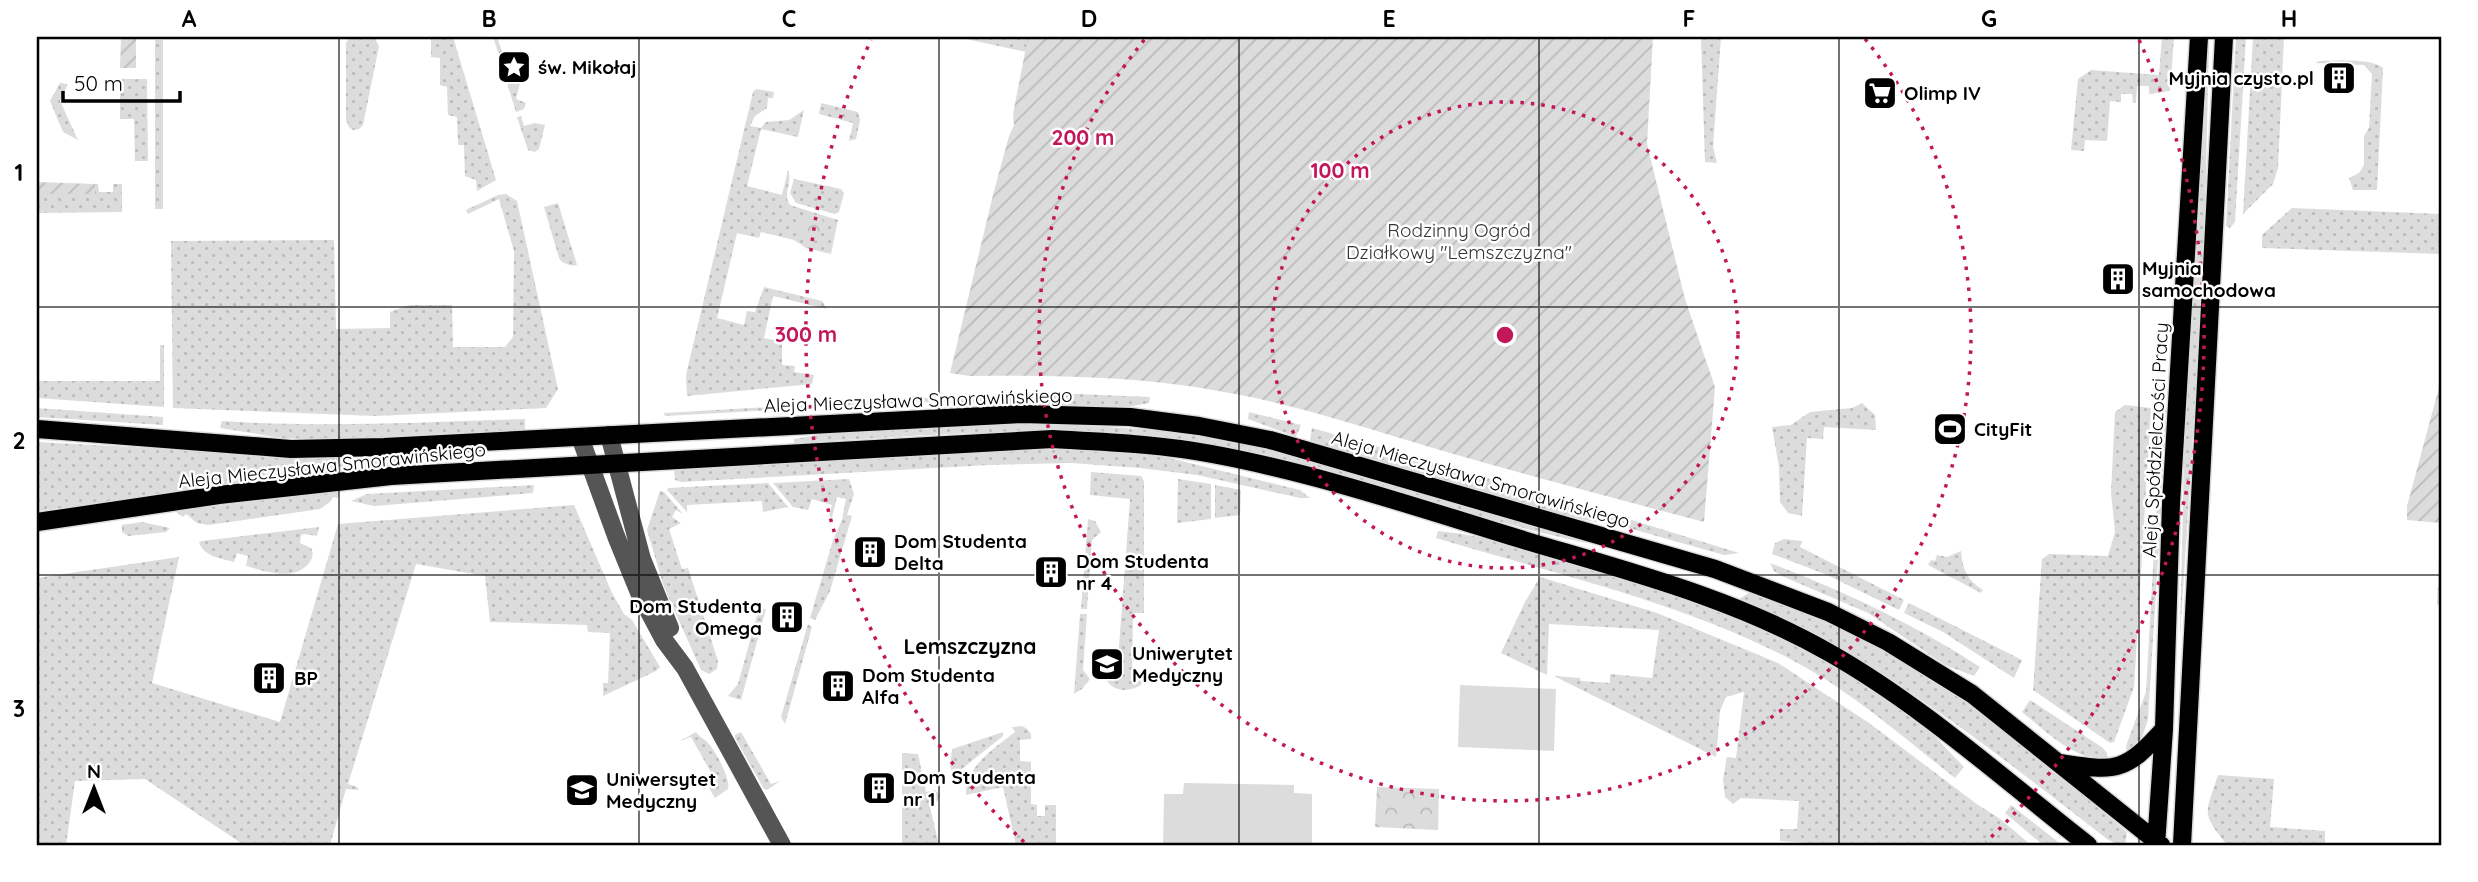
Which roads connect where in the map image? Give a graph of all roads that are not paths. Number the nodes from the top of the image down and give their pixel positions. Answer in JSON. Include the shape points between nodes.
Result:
{"nodes":[{"id":1,"x":2199,"y":37,"type":"edge"},
{"id":2,"x":2224,"y":37,"type":"edge"},
{"id":3,"x":37,"y":429,"type":"edge"},
{"id":4,"x":609,"y":435,"type":"junction"},
{"id":5,"x":580,"y":437,"type":"junction"},
{"id":6,"x":616,"y":464,"type":"junction"},
{"id":7,"x":590,"y":465,"type":"junction"},
{"id":8,"x":37,"y":522,"type":"edge"},
{"id":9,"x":675,"y":652,"type":"junction"},
{"id":10,"x":2164,"y":729,"type":"junction"},
{"id":11,"x":2060,"y":763,"type":"junction"},
{"id":12,"x":2158,"y":844,"type":"edge"},
{"id":13,"x":782,"y":845,"type":"edge"},
{"id":14,"x":2088,"y":845,"type":"edge"},
{"id":15,"x":2182,"y":845,"type":"edge"}],
"edges":[{"from":1,"to":10,"type":"main road","name":"Aleja Spółdzielczości Pracy","via":[[2171,504]]},
{"from":2,"to":15,"type":"main road"},
{"from":3,"to":5,"type":"main road","name":"Aleja Mieczysława Smorawińskiego","via":[[291,449]]},
{"from":4,"to":5,"type":"main road","name":"Aleja Mieczysława Smorawińskiego"},
{"from":4,"to":6,"type":"street"},
{"from":4,"to":11,"type":"main road","name":"Aleja Mieczysława Smorawińskiego","via":[[1070,414],[1177,423],[1270,440],[1791,596],[1854,624],[1938,671]]},
{"from":5,"to":7,"type":"street"},
{"from":6,"to":7,"type":"main road","name":"Aleja Mieczysława Smorawińskiego"},
{"from":6,"to":9,"type":"street","via":[[642,559]]},
{"from":6,"to":14,"type":"main road","name":"Aleja Mieczysława Smorawińskiego","via":[[1053,439],[1184,450],[1287,471],[1657,580],[1755,615],[1827,651],[1893,692]]},
{"from":7,"to":8,"type":"main road","name":"Aleja Mieczysława Smorawińskiego","via":[[364,479]]},
{"from":7,"to":9,"type":"street","via":[[629,570],[664,640]]},
{"from":9,"to":13,"type":"street"},
{"from":10,"to":11,"type":"main road","via":[[2135,759],[2114,768]]},
{"from":10,"to":12,"type":"main road","name":"Aleja Spółdzielczości Pracy"},
{"from":11,"to":12,"type":"main road","name":"Aleja Mieczysława Smorawińskiego"}]}
